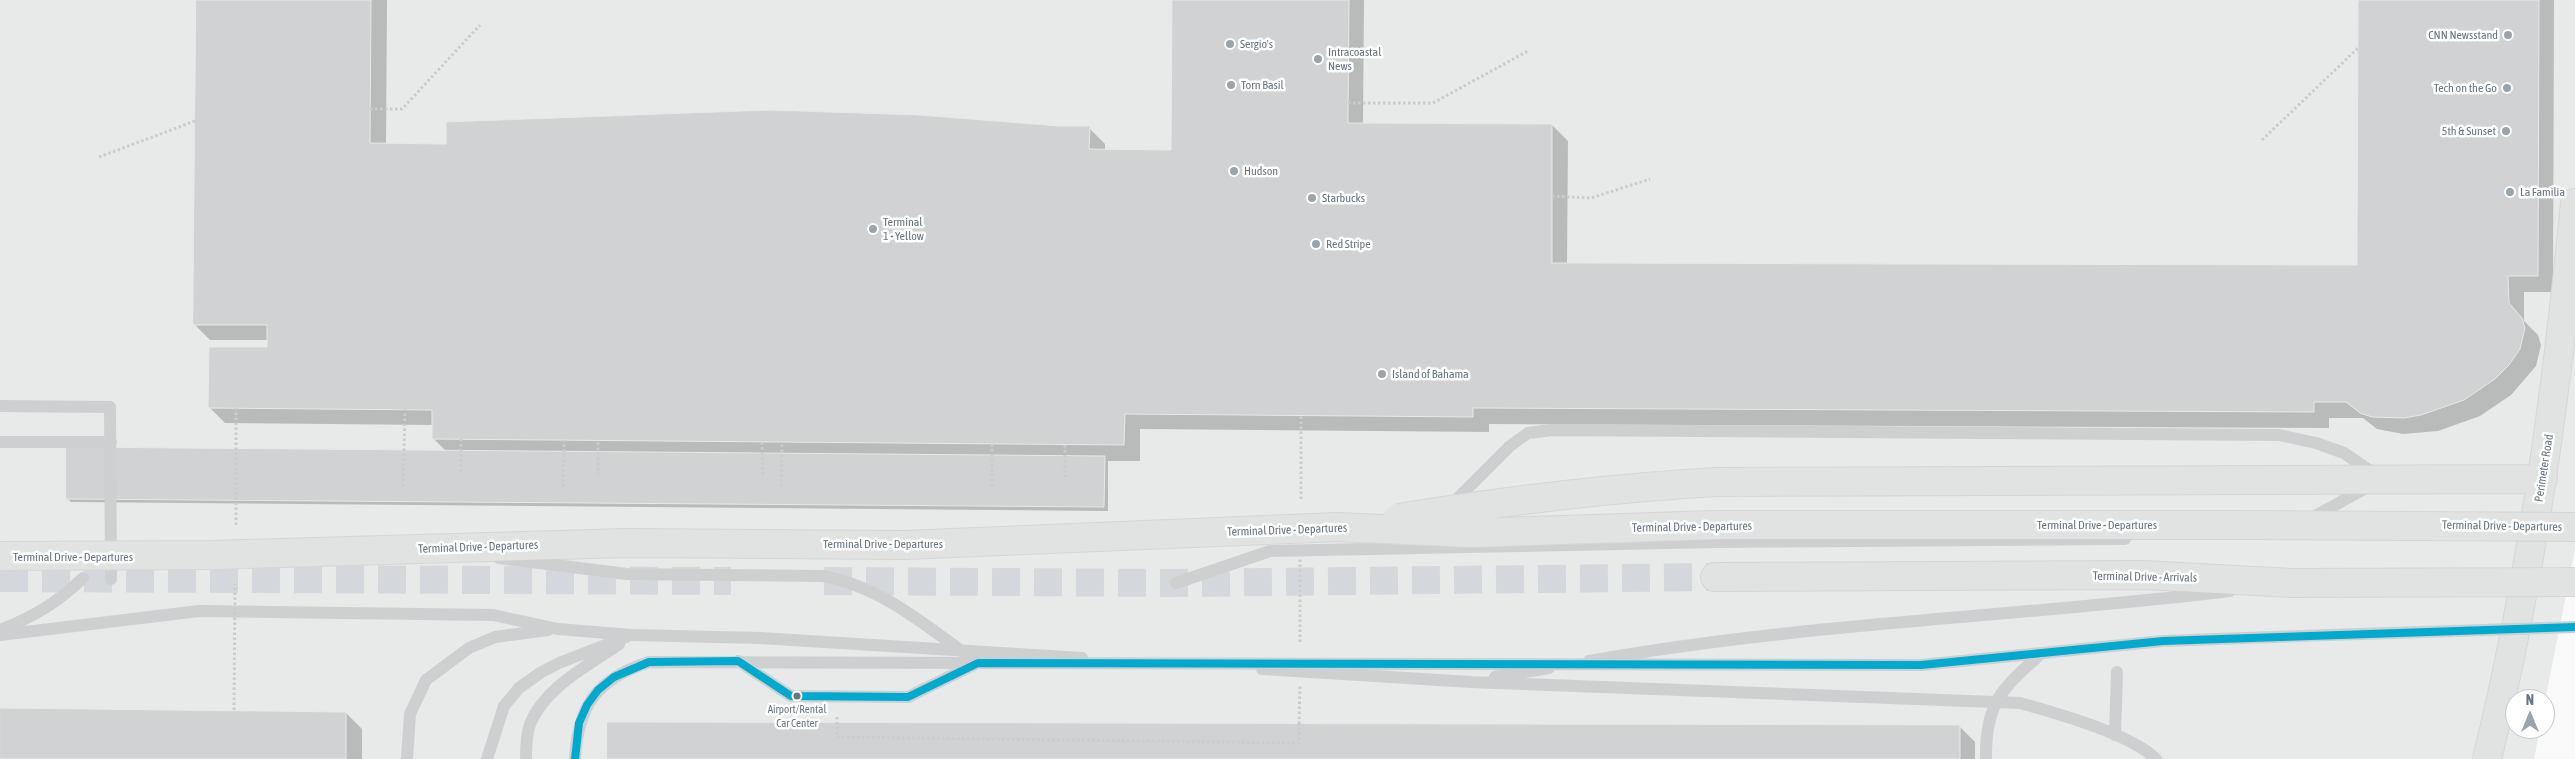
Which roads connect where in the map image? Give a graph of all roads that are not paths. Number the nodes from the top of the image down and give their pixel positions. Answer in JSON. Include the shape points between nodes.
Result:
{"nodes":[{"id":1,"x":2575,"y":203,"type":"edge"},
{"id":2,"x":0,"y":406,"type":"edge"},
{"id":3,"x":0,"y":442,"type":"edge"},
{"id":4,"x":111,"y":442,"type":"junction"},
{"id":5,"x":2382,"y":479,"type":"junction"},
{"id":6,"x":2543,"y":479,"type":"junction"},
{"id":7,"x":1337,"y":527,"type":"junction"},
{"id":8,"x":2575,"y":527,"type":"edge"},
{"id":9,"x":2136,"y":538,"type":"dead end"},
{"id":10,"x":2176,"y":538,"type":"dead end"},
{"id":11,"x":1407,"y":548,"type":"junction"},
{"id":12,"x":430,"y":549,"type":"junction"},
{"id":13,"x":0,"y":556,"type":"edge"},
{"id":14,"x":1715,"y":577,"type":"tunnel mouth"},
{"id":15,"x":83,"y":578,"type":"dead end"},
{"id":16,"x":111,"y":579,"type":"dead end"},
{"id":17,"x":1176,"y":582,"type":"dead end"},
{"id":18,"x":2575,"y":582,"type":"edge"},
{"id":19,"x":2292,"y":583,"type":"junction"},
{"id":20,"x":558,"y":628,"type":"junction"},
{"id":21,"x":2575,"y":628,"type":"edge"},
{"id":22,"x":0,"y":630,"type":"edge"},
{"id":23,"x":0,"y":635,"type":"edge"},
{"id":24,"x":631,"y":635,"type":"junction"},
{"id":25,"x":2042,"y":653,"type":"junction"},
{"id":26,"x":738,"y":661,"type":"junction"},
{"id":27,"x":978,"y":663,"type":"junction"},
{"id":28,"x":2117,"y":672,"type":"dead end"},
{"id":29,"x":1471,"y":682,"type":"junction"},
{"id":30,"x":2115,"y":735,"type":"junction"},
{"id":31,"x":406,"y":759,"type":"edge"},
{"id":32,"x":487,"y":759,"type":"edge"},
{"id":33,"x":526,"y":759,"type":"edge"},
{"id":34,"x":575,"y":759,"type":"edge"},
{"id":35,"x":1986,"y":759,"type":"edge"},
{"id":36,"x":2156,"y":759,"type":"edge"},
{"id":37,"x":2487,"y":759,"type":"edge"}],
"edges":[{"from":1,"to":6,"type":"street","name":"Perimeter Road"},
{"from":2,"to":4,"type":"lane","via":[[110,407]]},
{"from":3,"to":4,"type":"lane"},
{"from":4,"to":16,"type":"lane"},
{"from":5,"to":6,"type":"street"},
{"from":5,"to":7,"type":"street","bridge":true,"via":[[1717,482],[1478,505]]},
{"from":5,"to":10,"type":"lane","via":[[2319,515],[2256,537]]},
{"from":5,"to":11,"type":"lane","via":[[2344,453],[2279,435],[1552,430],[1528,433],[1510,446]]},
{"from":6,"to":37,"type":"street","name":"Perimeter Road"},
{"from":7,"to":8,"type":"street","name":"Terminal Drive - Departures","bridge":true,"via":[[1472,533],[1713,525],[2411,524]]},
{"from":7,"to":12,"type":"street","name":"Terminal Drive - Departures","bridge":true,"via":[[905,545],[626,543]]},
{"from":9,"to":11,"type":"lane"},
{"from":11,"to":17,"type":"lane","via":[[1270,551]]},
{"from":12,"to":13,"type":"street","name":"Terminal Drive - Departures","bridge":true,"via":[[110,557]]},
{"from":12,"to":27,"type":"lane","bridge":true,"via":[[626,574],[822,576],[840,579],[893,603]]},
{"from":14,"to":19,"type":"street","name":"Terminal Drive - Arrivals","via":[[2143,575]]},
{"from":15,"to":22,"type":"lane","via":[[58,601]]},
{"from":18,"to":19,"type":"street","name":"Terminal Drive - Arrivals","bridge":true},
{"from":19,"to":29,"type":"lane","via":[[2138,602],[1793,631],[1642,651]]},
{"from":20,"to":23,"type":"lane","via":[[493,615],[199,611]]},
{"from":20,"to":24,"type":"lane"},
{"from":20,"to":31,"type":"lane","via":[[494,637],[469,648],[426,680],[410,714]]},
{"from":21,"to":25,"type":"lane","bridge":true,"via":[[2163,641]]},
{"from":24,"to":29,"type":"lane","via":[[760,638]]},
{"from":24,"to":32,"type":"lane","via":[[559,663],[519,688],[504,706]]},
{"from":24,"to":33,"type":"lane","via":[[550,694],[538,708],[529,726]]},
{"from":25,"to":27,"type":"lane","bridge":true,"via":[[1921,665]]},
{"from":25,"to":35,"type":"lane","bridge":true,"via":[[2009,683],[1993,706],[1986,726]]},
{"from":26,"to":27,"type":"lane"},
{"from":26,"to":27,"type":"lane","via":[[790,696],[908,697]]},
{"from":26,"to":34,"type":"lane","via":[[649,662],[614,677],[587,705],[580,723]]},
{"from":28,"to":30,"type":"lane"},
{"from":29,"to":30,"type":"lane","via":[[2020,703]]},
{"from":30,"to":36,"type":"lane"}]}
